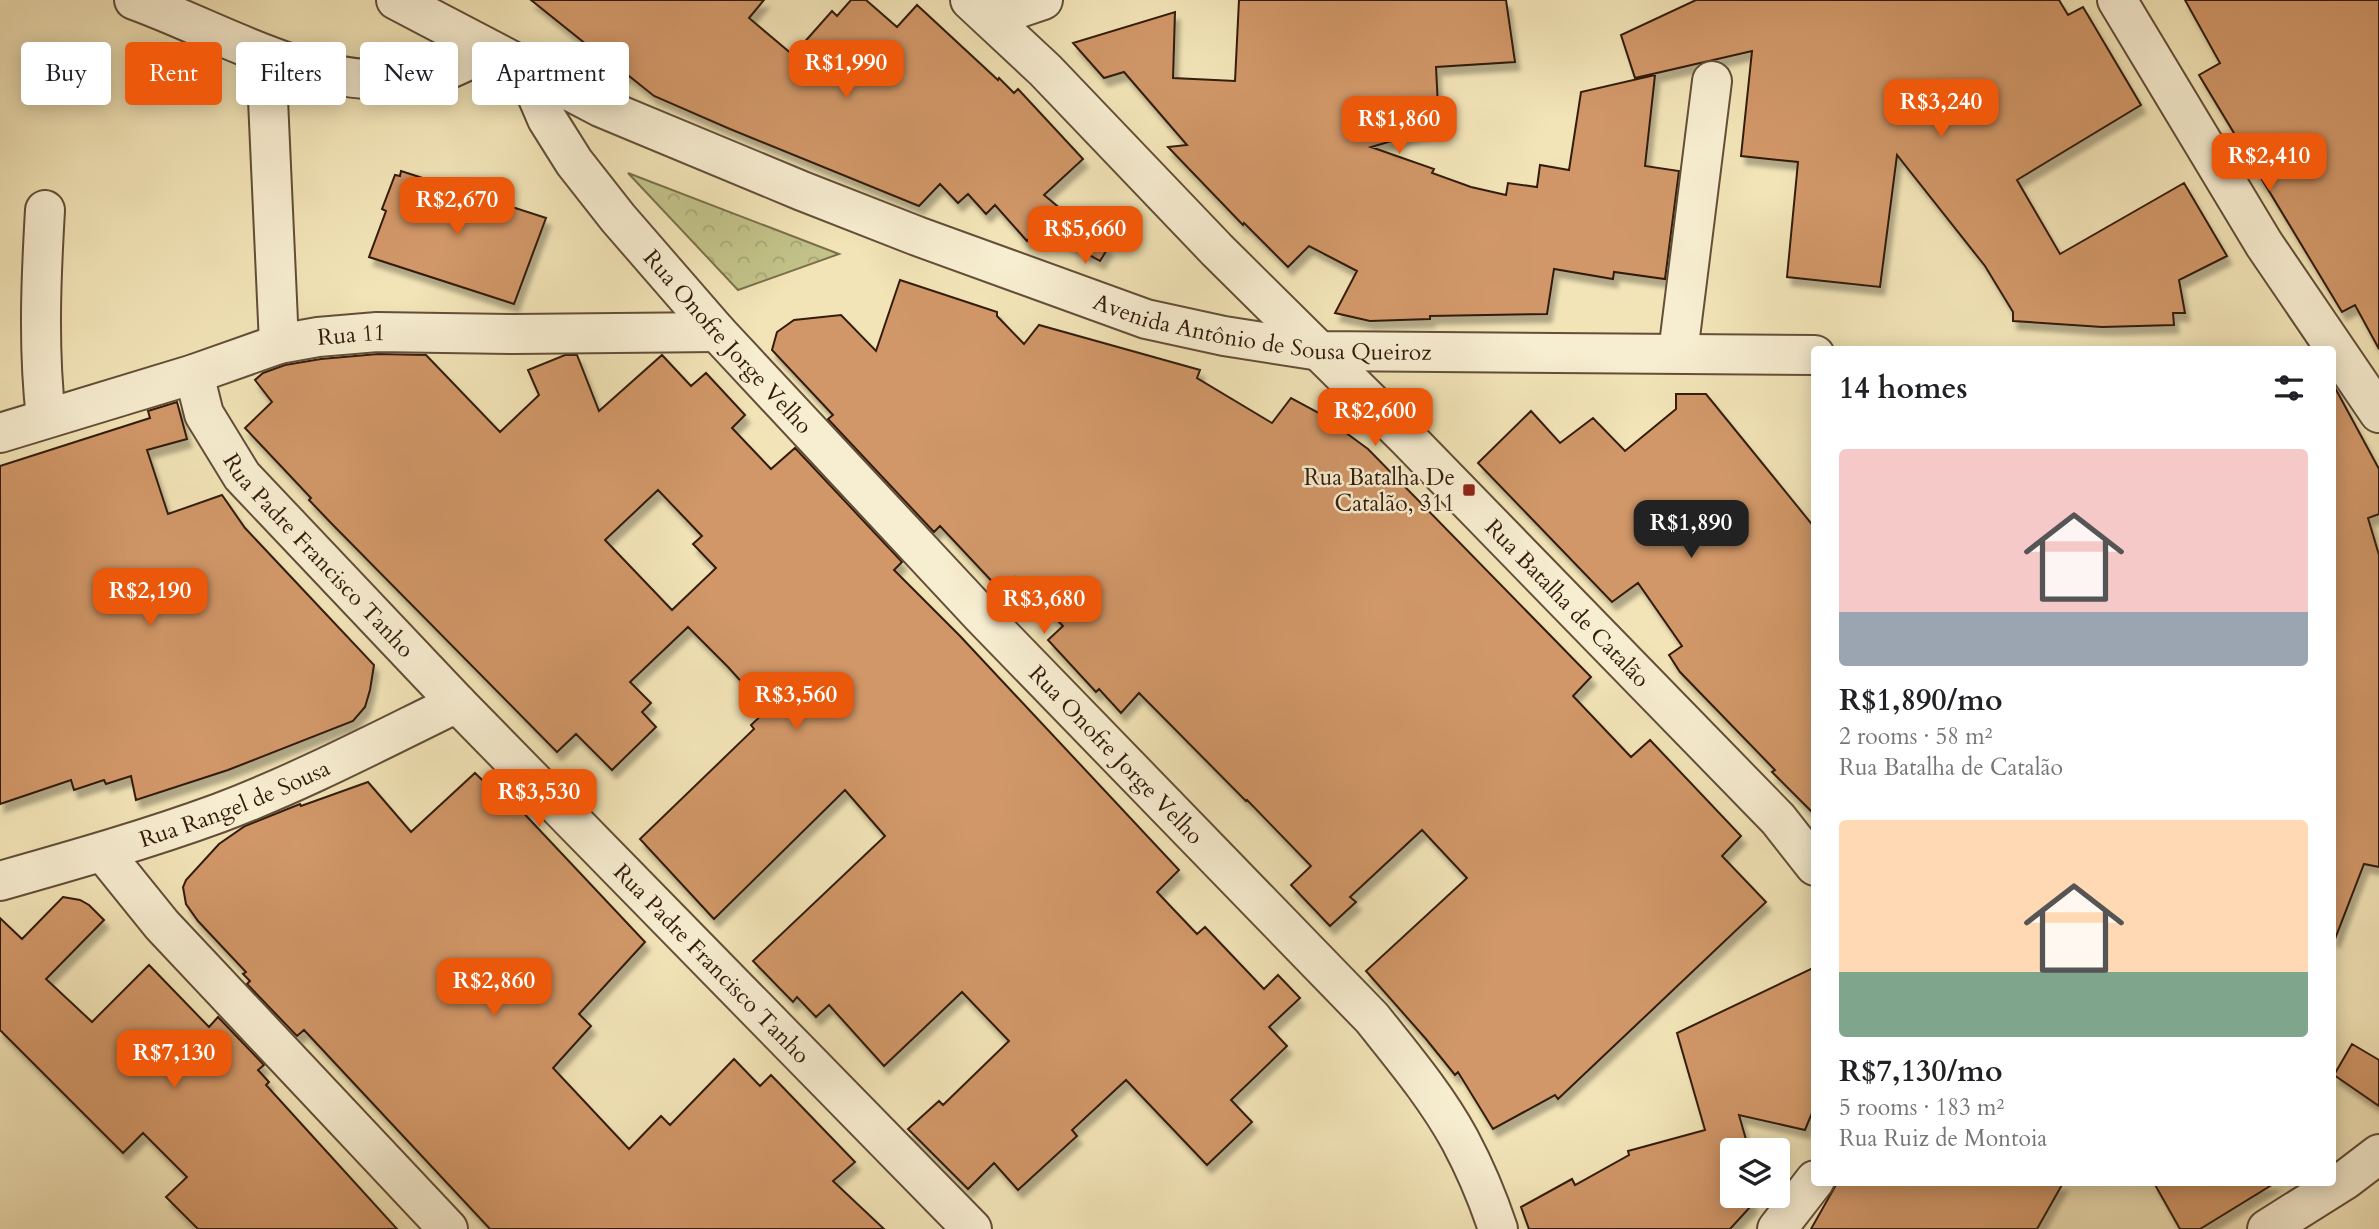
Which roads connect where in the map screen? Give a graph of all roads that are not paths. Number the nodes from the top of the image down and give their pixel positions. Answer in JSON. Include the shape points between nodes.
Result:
{"nodes":[{"id":1,"x":134,"y":0,"type":"edge"},
{"id":2,"x":396,"y":0,"type":"edge"},
{"id":3,"x":1044,"y":0,"type":"edge"},
{"id":4,"x":2117,"y":0,"type":"edge"},
{"id":5,"x":980,"y":9,"type":"edge"},
{"id":6,"x":236,"y":42,"type":"edge"},
{"id":7,"x":475,"y":42,"type":"edge"},
{"id":8,"x":472,"y":58,"type":"edge"},
{"id":9,"x":346,"y":76,"type":"edge"},
{"id":10,"x":1712,"y":81,"type":"dead end"},
{"id":11,"x":268,"y":105,"type":"edge"},
{"id":12,"x":541,"y":105,"type":"edge"},
{"id":13,"x":596,"y":105,"type":"edge"},
{"id":14,"x":45,"y":210,"type":"dead end"},
{"id":15,"x":717,"y":332,"type":"junction"},
{"id":16,"x":279,"y":344,"type":"junction"},
{"id":17,"x":1320,"y":351,"type":"junction"},
{"id":18,"x":1678,"y":353,"type":"junction"},
{"id":19,"x":1811,"y":355,"type":"edge"},
{"id":20,"x":2352,"y":363,"type":"edge"},
{"id":21,"x":194,"y":374,"type":"junction"},
{"id":22,"x":2379,"y":413,"type":"edge"},
{"id":23,"x":46,"y":418,"type":"junction"},
{"id":24,"x":0,"y":433,"type":"edge"},
{"id":25,"x":457,"y":702,"type":"junction"},
{"id":26,"x":103,"y":852,"type":"junction"},
{"id":27,"x":1811,"y":861,"type":"edge"},
{"id":28,"x":0,"y":881,"type":"edge"},
{"id":29,"x":2379,"y":1154,"type":"edge"},
{"id":30,"x":1811,"y":1185,"type":"edge"},
{"id":31,"x":2335,"y":1186,"type":"edge"},
{"id":32,"x":2336,"y":1186,"type":"edge"},
{"id":33,"x":449,"y":1229,"type":"edge"},
{"id":34,"x":972,"y":1229,"type":"edge"},
{"id":35,"x":1498,"y":1229,"type":"edge"},
{"id":36,"x":1777,"y":1229,"type":"edge"},
{"id":37,"x":2267,"y":1229,"type":"edge"}],
"edges":[{"from":1,"to":6,"type":"street"},
{"from":2,"to":7,"type":"street","name":"Avenida Antônio de Sousa Queiroz"},
{"from":3,"to":5,"type":"street","name":"Rua Batalha de Catalão"},
{"from":4,"to":20,"type":"street","via":[[2264,244]]},
{"from":5,"to":17,"type":"street","name":"Rua Batalha de Catalão"},
{"from":8,"to":9,"type":"street","via":[[415,80]]},
{"from":10,"to":18,"type":"street"},
{"from":11,"to":16,"type":"street"},
{"from":12,"to":15,"type":"street","name":"Rua Onofre Jorge Velho","via":[[574,162]]},
{"from":13,"to":17,"type":"street","name":"Avenida Antônio de Sousa Queiroz","via":[[802,191],[1146,319]]},
{"from":14,"to":23,"type":"street","via":[[41,311]]},
{"from":15,"to":16,"type":"street","name":"Rua 11","via":[[377,332]]},
{"from":15,"to":35,"type":"street","name":"Rua Onofre Jorge Velho","via":[[982,616],[1372,1018],[1424,1084],[1460,1140]]},
{"from":16,"to":21,"type":"street","name":"Rua 11"},
{"from":17,"to":18,"type":"street","name":"Avenida Antônio de Sousa Queiroz"},
{"from":17,"to":27,"type":"street","name":"Rua Batalha de Catalão","via":[[1778,819]]},
{"from":18,"to":19,"type":"street","name":"Avenida Antônio de Sousa Queiroz"},
{"from":20,"to":22,"type":"street"},
{"from":21,"to":23,"type":"street","name":"Rua 11"},
{"from":21,"to":25,"type":"street","name":"Rua Padre Francisco Tanho","via":[[204,414],[242,476]]},
{"from":23,"to":24,"type":"street","name":"Rua 11"},
{"from":25,"to":26,"type":"street","name":"Rua Rangel de Sousa","via":[[295,782]]},
{"from":25,"to":34,"type":"street","name":"Rua Padre Francisco Tanho"},
{"from":26,"to":28,"type":"street","name":"Rua Rangel de Sousa"},
{"from":26,"to":33,"type":"street","via":[[162,925]]},
{"from":29,"to":32,"type":"street"},
{"from":30,"to":36,"type":"street"},
{"from":31,"to":37,"type":"street"}]}
